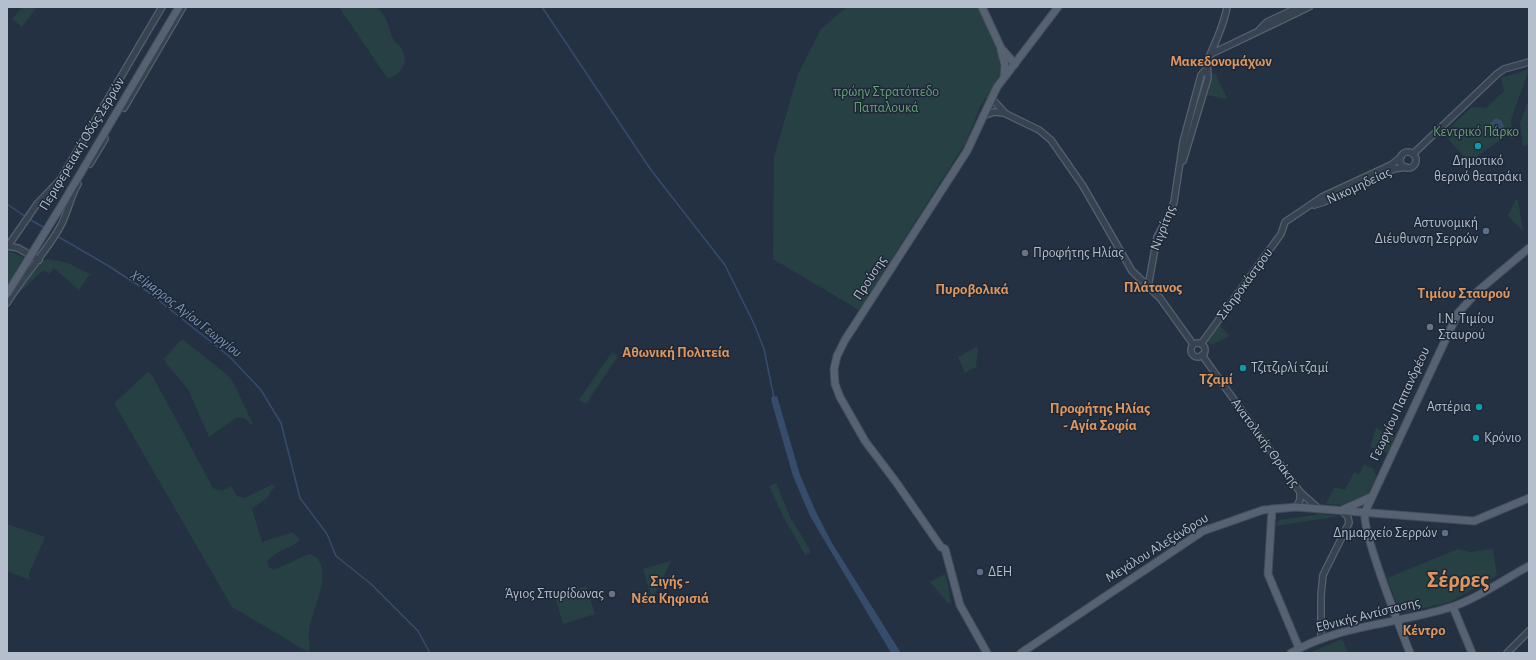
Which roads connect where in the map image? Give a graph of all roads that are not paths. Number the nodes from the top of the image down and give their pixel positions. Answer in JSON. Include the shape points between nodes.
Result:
{"nodes":[{"id":1,"x":162,"y":7,"type":"edge"},
{"id":2,"x":179,"y":7,"type":"edge"},
{"id":3,"x":183,"y":7,"type":"edge"},
{"id":4,"x":982,"y":7,"type":"edge"},
{"id":5,"x":1058,"y":7,"type":"edge"},
{"id":6,"x":1227,"y":7,"type":"edge"},
{"id":7,"x":1299,"y":7,"type":"edge"},
{"id":8,"x":1309,"y":7,"type":"edge"},
{"id":9,"x":1259,"y":31,"type":"junction"},
{"id":10,"x":1001,"y":48,"type":"junction"},
{"id":11,"x":1211,"y":54,"type":"junction"},
{"id":12,"x":1529,"y":62,"type":"edge"},
{"id":13,"x":1015,"y":64,"type":"junction"},
{"id":14,"x":1003,"y":79,"type":"junction"},
{"id":15,"x":991,"y":98,"type":"junction"},
{"id":16,"x":1009,"y":115,"type":"junction"},
{"id":17,"x":983,"y":116,"type":"junction"},
{"id":18,"x":1413,"y":154,"type":"junction"},
{"id":19,"x":1401,"y":157,"type":"junction"},
{"id":20,"x":1406,"y":167,"type":"junction"},
{"id":21,"x":1312,"y":205,"type":"junction"},
{"id":22,"x":1284,"y":222,"type":"joint"},
{"id":23,"x":8,"y":246,"type":"edge"},
{"id":24,"x":1529,"y":248,"type":"edge"},
{"id":25,"x":39,"y":260,"type":"junction"},
{"id":26,"x":1148,"y":287,"type":"junction"},
{"id":27,"x":7,"y":294,"type":"edge"},
{"id":28,"x":7,"y":303,"type":"edge"},
{"id":29,"x":1193,"y":344,"type":"junction"},
{"id":30,"x":1202,"y":344,"type":"junction"},
{"id":31,"x":1202,"y":355,"type":"junction"},
{"id":32,"x":1300,"y":492,"type":"junction"},
{"id":33,"x":1371,"y":497,"type":"junction"},
{"id":34,"x":1529,"y":498,"type":"edge"},
{"id":35,"x":1296,"y":507,"type":"junction"},
{"id":36,"x":1272,"y":509,"type":"junction"},
{"id":37,"x":1319,"y":509,"type":"junction"},
{"id":38,"x":1342,"y":511,"type":"junction"},
{"id":39,"x":1365,"y":512,"type":"junction"},
{"id":40,"x":1529,"y":566,"type":"edge"},
{"id":41,"x":1453,"y":607,"type":"junction"},
{"id":42,"x":1397,"y":619,"type":"junction"},
{"id":43,"x":1529,"y":631,"type":"edge"},
{"id":44,"x":1321,"y":639,"type":"junction"},
{"id":45,"x":1299,"y":648,"type":"junction"},
{"id":46,"x":984,"y":652,"type":"edge"},
{"id":47,"x":1023,"y":652,"type":"edge"},
{"id":48,"x":1291,"y":653,"type":"edge"},
{"id":49,"x":1410,"y":653,"type":"edge"},
{"id":50,"x":1472,"y":653,"type":"edge"},
{"id":51,"x":1507,"y":653,"type":"edge"}],
"edges":[{"from":1,"to":23,"type":"street","via":[[60,180],[32,212]]},
{"from":2,"to":27,"type":"main road","name":"Περιφερειακή Οδός Σερρών","bridge":true},
{"from":3,"to":25,"type":"street","via":[[77,185],[59,228]]},
{"from":4,"to":10,"type":"main road"},
{"from":5,"to":13,"type":"main road","name":"Προύσης"},
{"from":6,"to":11,"type":"street","name":"Νιγρίτης"},
{"from":7,"to":9,"type":"street","via":[[1265,24]]},
{"from":8,"to":9,"type":"street"},
{"from":9,"to":11,"type":"street"},
{"from":10,"to":13,"type":"main road"},
{"from":10,"to":14,"type":"main road","via":[[1005,67]]},
{"from":11,"to":26,"type":"street","name":"Νιγρίτης","via":[[1207,68],[1208,78],[1180,169],[1172,208],[1156,240]]},
{"from":12,"to":18,"type":"street","via":[[1504,69],[1497,74]]},
{"from":13,"to":14,"type":"main road","name":"Προύσης"},
{"from":14,"to":15,"type":"main road","name":"Προύσης"},
{"from":15,"to":16,"type":"street"},
{"from":15,"to":17,"type":"main road","name":"Προύσης"},
{"from":16,"to":17,"type":"street","via":[[994,112]]},
{"from":16,"to":26,"type":"street","via":[[1042,132],[1058,148],[1084,186],[1129,266]]},
{"from":17,"to":46,"type":"main road","name":"Προύσης","via":[[955,172],[845,340],[834,369],[835,384],[840,397],[861,435],[944,549],[960,605]]},
{"from":18,"to":19,"type":"street","via":[[1406,152]]},
{"from":18,"to":20,"type":"street","via":[[1415,163]]},
{"from":19,"to":20,"type":"street","via":[[1401,163]]},
{"from":19,"to":21,"type":"street","name":"Νικομηδείας","via":[[1391,165],[1322,197]]},
{"from":20,"to":21,"type":"street","name":"Νικομηδείας","via":[[1394,169],[1324,202]]},
{"from":21,"to":22,"type":"street","name":"Νικομηδείας"},
{"from":22,"to":30,"type":"street","name":"Σιδηροκάστρου","via":[[1281,234]]},
{"from":23,"to":25,"type":"street","via":[[24,251]]},
{"from":24,"to":33,"type":"main road","name":"Γεωργίου Παπανδρέου","via":[[1461,308]]},
{"from":25,"to":28,"type":"street","via":[[21,280]]},
{"from":26,"to":29,"type":"street","via":[[1163,302]]},
{"from":29,"to":30,"type":"street"},
{"from":29,"to":31,"type":"street","via":[[1192,354],[1197,357]]},
{"from":30,"to":31,"type":"street","via":[[1205,350]]},
{"from":31,"to":32,"type":"street","name":"Ανατολικής Θράκης"},
{"from":32,"to":35,"type":"street","via":[[1300,500]]},
{"from":32,"to":37,"type":"street","name":"Ανατολικής Θράκης"},
{"from":33,"to":38,"type":"main road"},
{"from":33,"to":39,"type":"main road","name":"Γεωργίου Παπανδρέου"},
{"from":34,"to":39,"type":"main road","name":"Μεγάλου Αλεξάνδρου","via":[[1474,521]]},
{"from":35,"to":36,"type":"main road","name":"Μεγάλου Αλεξάνδρου"},
{"from":35,"to":37,"type":"main road","name":"Μεγάλου Αλεξάνδρου"},
{"from":36,"to":45,"type":"main road","via":[[1268,574]]},
{"from":36,"to":47,"type":"main road","name":"Μεγάλου Αλεξάνδρου","via":[[1252,513],[1203,531]]},
{"from":37,"to":38,"type":"main road","name":"Μεγάλου Αλεξάνδρου"},
{"from":38,"to":39,"type":"main road","name":"Μεγάλου Αλεξάνδρου"},
{"from":38,"to":44,"type":"street","via":[[1349,522],[1322,579]]},
{"from":39,"to":42,"type":"main road","via":[[1367,532]]},
{"from":40,"to":41,"type":"main road","name":"Εθνικής Αντίστασης"},
{"from":41,"to":42,"type":"main road","name":"Εθνικής Αντίστασης"},
{"from":41,"to":50,"type":"main road"},
{"from":42,"to":44,"type":"main road","name":"Εθνικής Αντίστασης"},
{"from":42,"to":49,"type":"main road"},
{"from":43,"to":51,"type":"street"},
{"from":44,"to":45,"type":"main road","name":"Εθνικής Αντίστασης"},
{"from":45,"to":48,"type":"main road","name":"Εθνικής Αντίστασης"}]}
